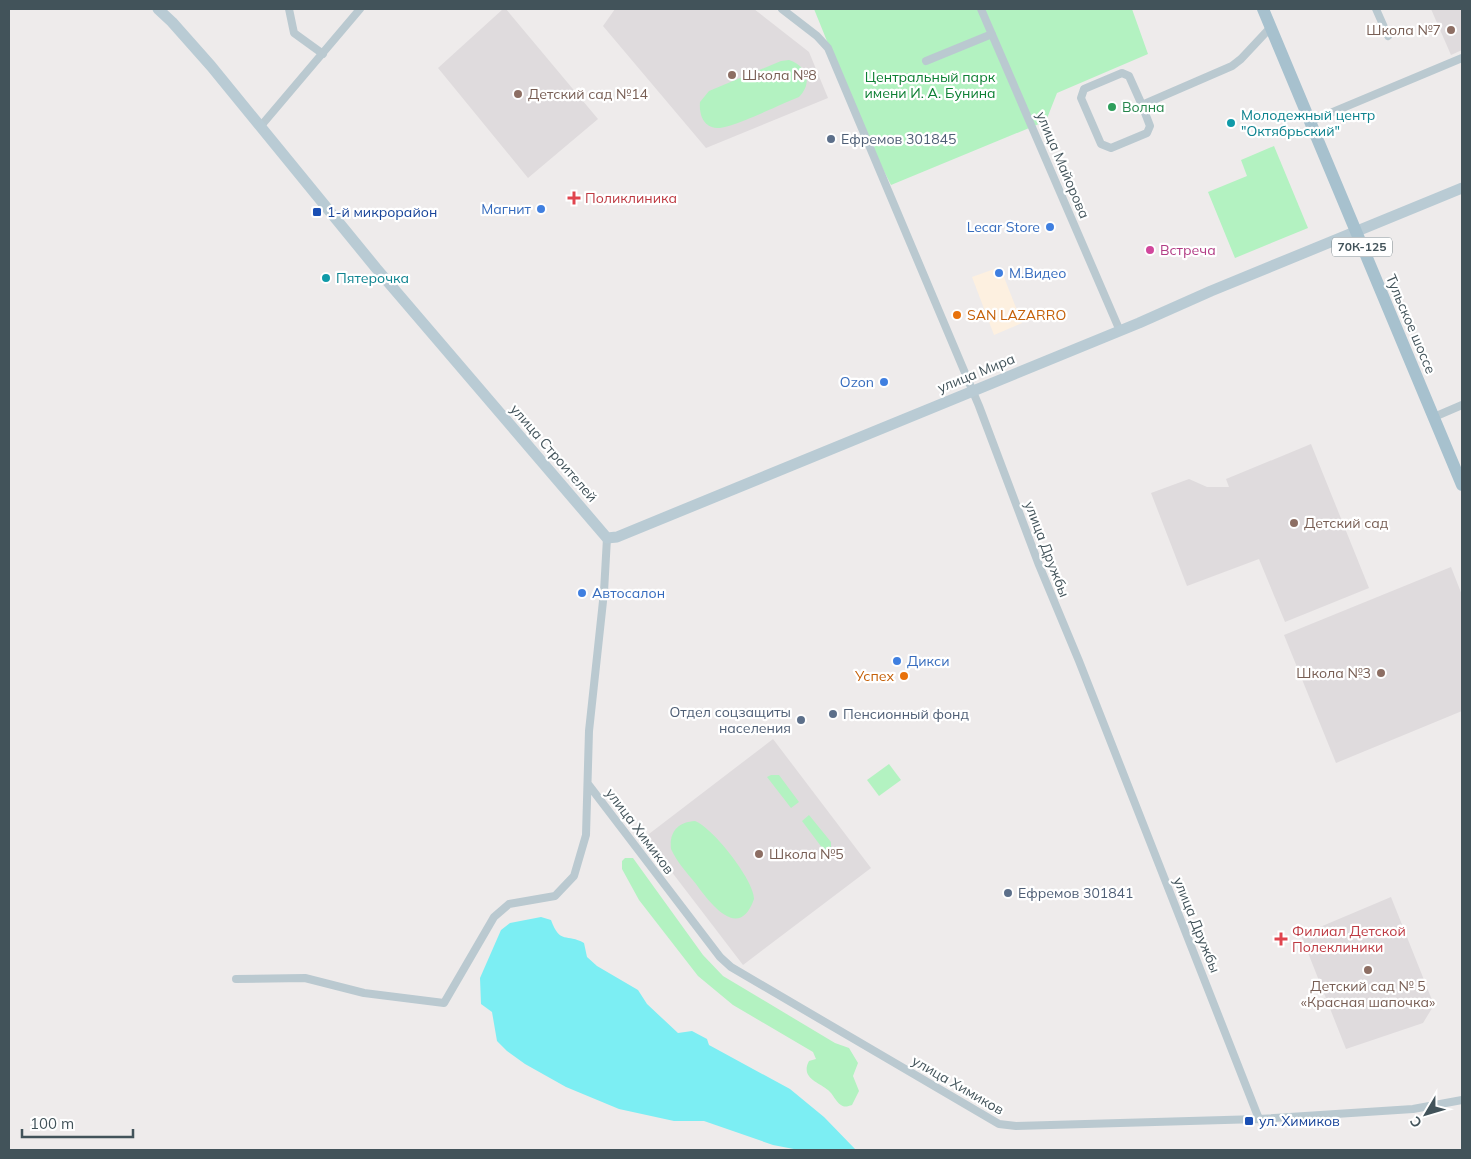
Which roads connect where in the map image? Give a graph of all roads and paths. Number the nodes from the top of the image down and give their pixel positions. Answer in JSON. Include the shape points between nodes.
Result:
{"nodes":[{"id":1,"x":158,"y":9,"type":"edge"},
{"id":2,"x":288,"y":9,"type":"edge"},
{"id":3,"x":360,"y":9,"type":"edge"},
{"id":4,"x":782,"y":9,"type":"edge"},
{"id":5,"x":981,"y":9,"type":"edge"},
{"id":6,"x":1263,"y":9,"type":"edge"},
{"id":7,"x":1376,"y":9,"type":"edge"},
{"id":8,"x":1270,"y":28,"type":"junction"},
{"id":9,"x":992,"y":34,"type":"junction"},
{"id":10,"x":1388,"y":36,"type":"dead end"},
{"id":11,"x":323,"y":54,"type":"junction"},
{"id":12,"x":1462,"y":58,"type":"edge"},
{"id":13,"x":926,"y":60,"type":"dead end"},
{"id":14,"x":1142,"y":105,"type":"junction"},
{"id":15,"x":1309,"y":122,"type":"junction"},
{"id":16,"x":260,"y":127,"type":"junction"},
{"id":17,"x":1462,"y":188,"type":"edge"},
{"id":18,"x":1356,"y":232,"type":"junction"},
{"id":19,"x":1120,"y":331,"type":"junction"},
{"id":20,"x":972,"y":390,"type":"junction"},
{"id":21,"x":1462,"y":405,"type":"edge"},
{"id":22,"x":1434,"y":417,"type":"junction"},
{"id":23,"x":1462,"y":485,"type":"edge"},
{"id":24,"x":607,"y":538,"type":"junction"},
{"id":25,"x":588,"y":784,"type":"junction"},
{"id":26,"x":236,"y":980,"type":"dead end"},
{"id":27,"x":1462,"y":1100,"type":"edge"},
{"id":28,"x":1259,"y":1119,"type":"junction"}],
"edges":[{"from":1,"to":16,"type":"street","name":"улица Строителей"},
{"from":2,"to":11,"type":"street","via":[[294,33]]},
{"from":3,"to":11,"type":"street"},
{"from":4,"to":20,"type":"street","name":"улица Дружбы","via":[[828,48]]},
{"from":5,"to":9,"type":"street","name":"улица Майорова"},
{"from":6,"to":8,"type":"main road","name":"Тульское шоссе","number":"70К-125"},
{"from":7,"to":10,"type":"street"},
{"from":8,"to":14,"type":"street","via":[[1232,66]]},
{"from":8,"to":15,"type":"main road","name":"Тульское шоссе","number":"70К-125"},
{"from":9,"to":13,"type":"street"},
{"from":9,"to":19,"type":"street","name":"улица Майорова"},
{"from":11,"to":16,"type":"street"},
{"from":12,"to":15,"type":"street"},
{"from":14,"to":14,"type":"street","via":[[1150,126],[1147,133],[1111,148],[1101,144],[1081,98],[1084,89],[1122,73],[1130,76]]},
{"from":15,"to":18,"type":"main road","name":"Тульское шоссе","number":"70К-125"},
{"from":16,"to":24,"type":"street","name":"улица Строителей"},
{"from":17,"to":18,"type":"street","name":"улица Мира"},
{"from":18,"to":19,"type":"street","name":"улица Мира"},
{"from":18,"to":22,"type":"main road","name":"Тульское шоссе","number":"70К-125"},
{"from":19,"to":20,"type":"street","name":"улица Мира"},
{"from":20,"to":24,"type":"street","name":"улица Мира","via":[[617,537]]},
{"from":20,"to":28,"type":"street","name":"улица Дружбы"},
{"from":21,"to":22,"type":"street"},
{"from":22,"to":23,"type":"main road","name":"Тульское шоссе","number":"70К-125"},
{"from":24,"to":25,"type":"street","via":[[589,731]]},
{"from":25,"to":26,"type":"street","via":[[586,835],[574,876],[555,896],[509,904],[494,917],[444,1003],[364,993],[306,978]]},
{"from":25,"to":28,"type":"street","name":"улица Химиков","via":[[720,957],[731,967],[1000,1124]]},
{"from":27,"to":28,"type":"street","name":"улица Химиков","via":[[1413,1108]]}]}
